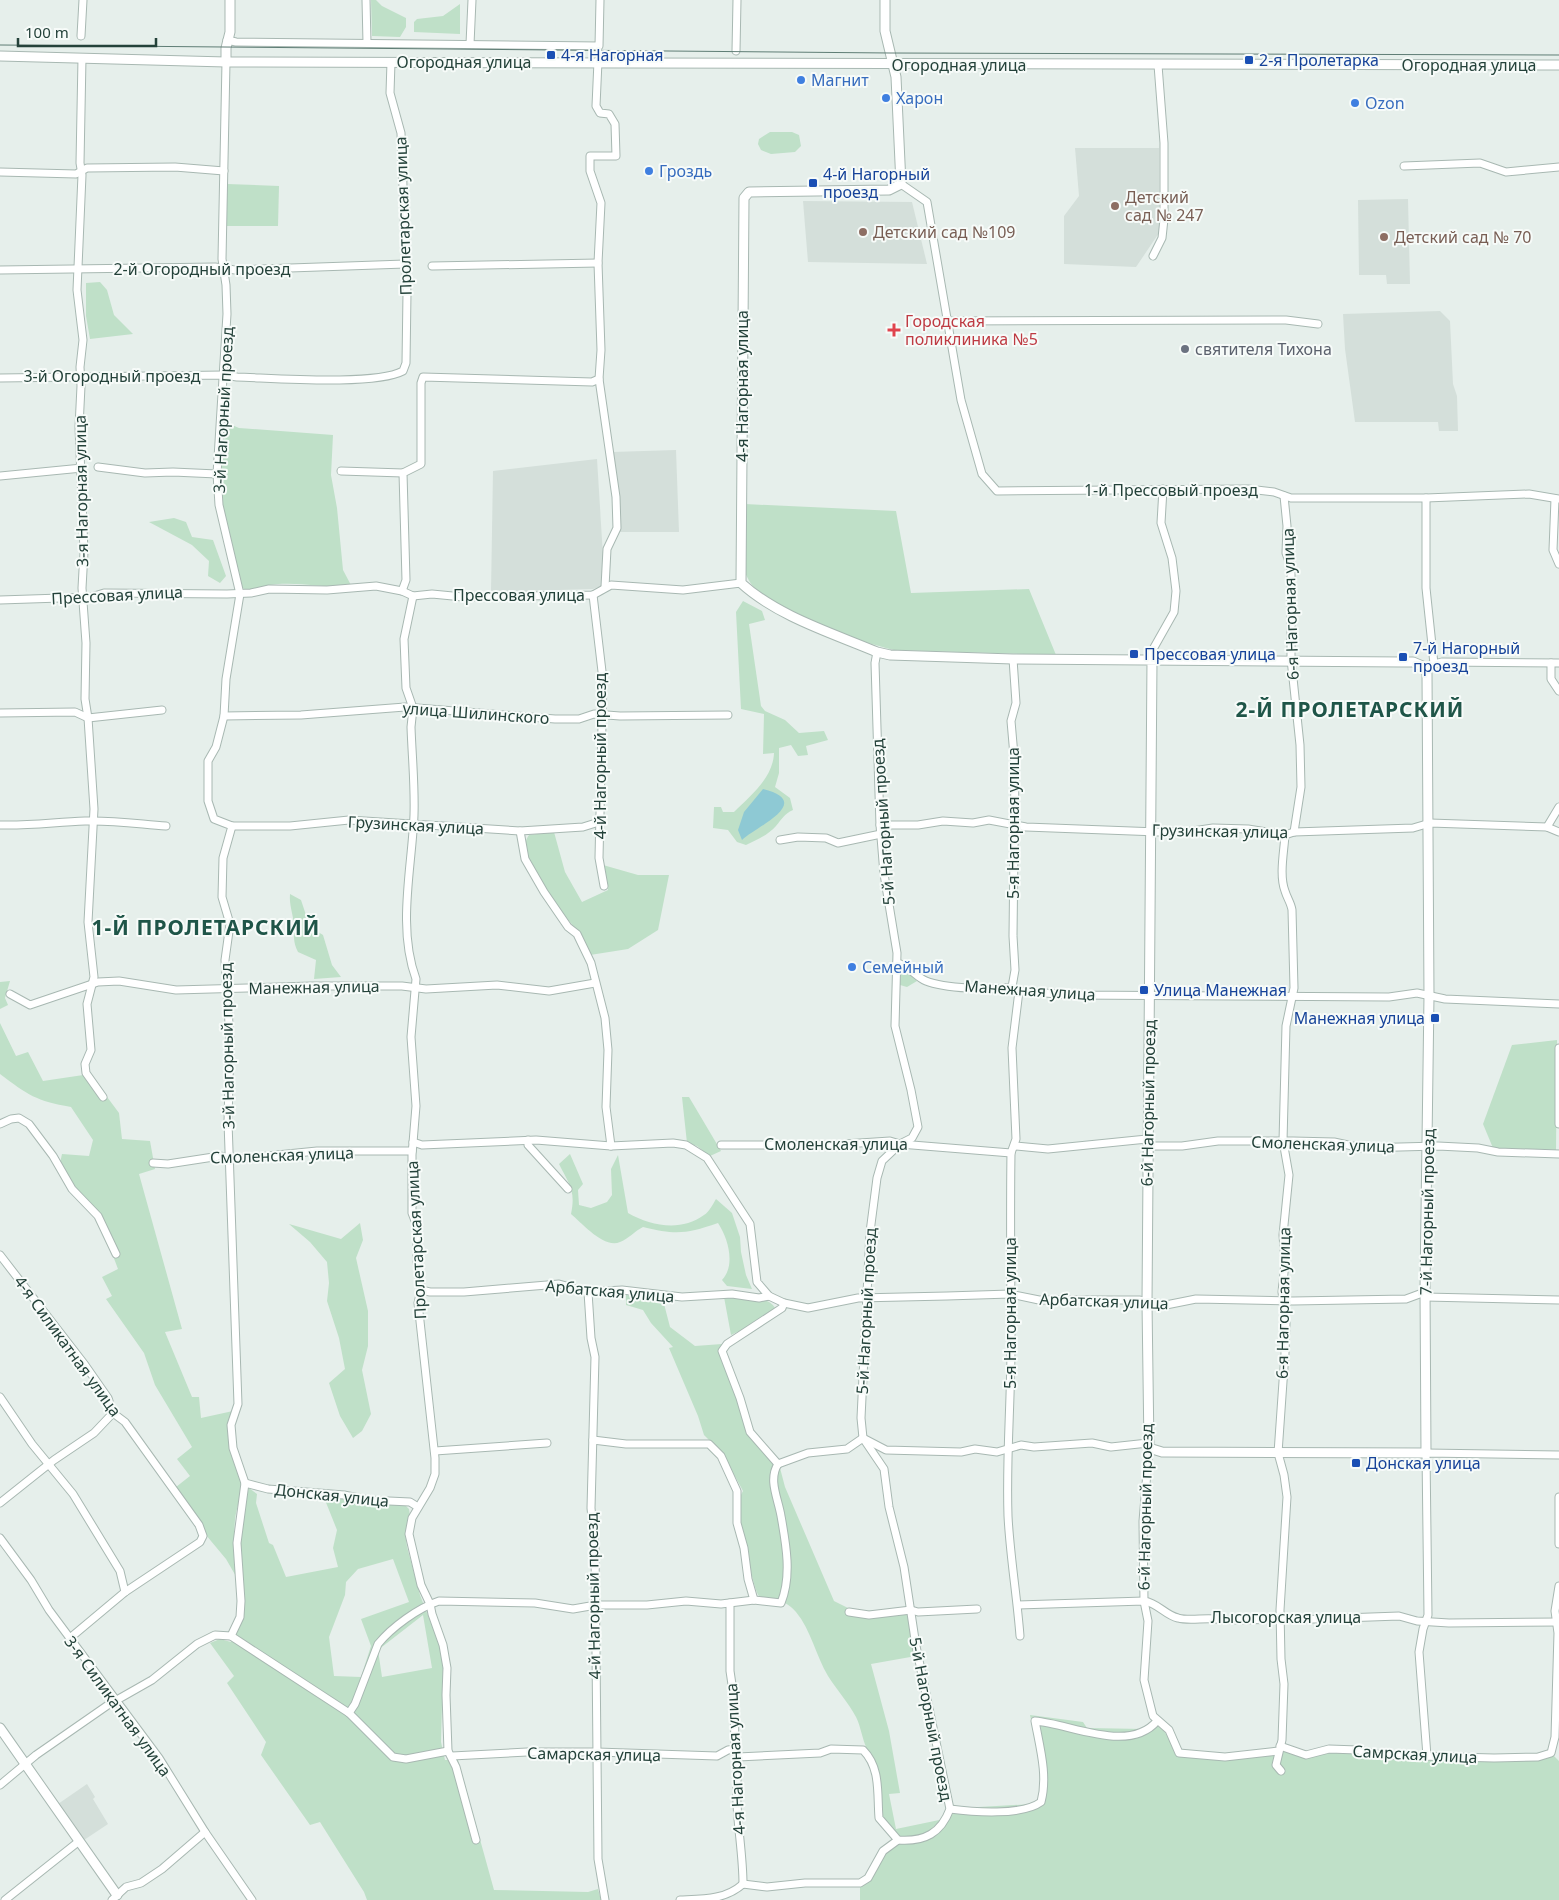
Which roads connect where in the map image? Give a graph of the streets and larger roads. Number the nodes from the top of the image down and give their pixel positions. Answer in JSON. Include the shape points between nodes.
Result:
{"nodes":[{"id":1,"x":83,"y":0,"type":"edge"},
{"id":2,"x":230,"y":0,"type":"edge"},
{"id":3,"x":366,"y":0,"type":"edge"},
{"id":4,"x":472,"y":0,"type":"edge"},
{"id":5,"x":600,"y":0,"type":"edge"},
{"id":6,"x":736,"y":0,"type":"edge"},
{"id":7,"x":885,"y":0,"type":"edge"},
{"id":8,"x":81,"y":36,"type":"dead end"},
{"id":9,"x":227,"y":40,"type":"junction"},
{"id":10,"x":367,"y":43,"type":"junction"},
{"id":11,"x":470,"y":44,"type":"junction"},
{"id":12,"x":736,"y":51,"type":"dead end"},
{"id":13,"x":0,"y":56,"type":"edge"},
{"id":14,"x":82,"y":58,"type":"junction"},
{"id":15,"x":598,"y":61,"type":"junction"},
{"id":16,"x":226,"y":62,"type":"junction"},
{"id":17,"x":391,"y":62,"type":"junction"},
{"id":18,"x":894,"y":64,"type":"junction"},
{"id":19,"x":1559,"y":65,"type":"edge"},
{"id":20,"x":1158,"y":66,"type":"junction"},
{"id":21,"x":1404,"y":166,"type":"dead end"},
{"id":22,"x":1559,"y":167,"type":"edge"},
{"id":23,"x":81,"y":171,"type":"junction"},
{"id":24,"x":224,"y":171,"type":"junction"},
{"id":25,"x":0,"y":172,"type":"edge"},
{"id":26,"x":901,"y":184,"type":"junction"},
{"id":27,"x":1153,"y":256,"type":"dead end"},
{"id":28,"x":598,"y":262,"type":"junction"},
{"id":29,"x":405,"y":264,"type":"junction"},
{"id":30,"x":432,"y":266,"type":"dead end"},
{"id":31,"x":224,"y":269,"type":"junction"},
{"id":32,"x":0,"y":270,"type":"edge"},
{"id":33,"x":79,"y":270,"type":"junction"},
{"id":34,"x":946,"y":321,"type":"junction"},
{"id":35,"x":1318,"y":324,"type":"dead end"},
{"id":36,"x":403,"y":371,"type":"joint"},
{"id":37,"x":81,"y":375,"type":"junction"},
{"id":38,"x":224,"y":375,"type":"junction"},
{"id":39,"x":0,"y":378,"type":"edge"},
{"id":40,"x":599,"y":379,"type":"junction"},
{"id":41,"x":82,"y":468,"type":"junction"},
{"id":42,"x":98,"y":468,"type":"dead end"},
{"id":43,"x":341,"y":471,"type":"dead end"},
{"id":44,"x":403,"y":473,"type":"junction"},
{"id":45,"x":217,"y":474,"type":"junction"},
{"id":46,"x":0,"y":476,"type":"edge"},
{"id":47,"x":1163,"y":489,"type":"junction"},
{"id":48,"x":1284,"y":496,"type":"junction"},
{"id":49,"x":1426,"y":498,"type":"junction"},
{"id":50,"x":1557,"y":499,"type":"edge"},
{"id":51,"x":1559,"y":564,"type":"edge"},
{"id":52,"x":741,"y":583,"type":"junction"},
{"id":53,"x":605,"y":587,"type":"junction"},
{"id":54,"x":402,"y":591,"type":"junction"},
{"id":55,"x":240,"y":594,"type":"junction"},
{"id":56,"x":593,"y":594,"type":"junction"},
{"id":57,"x":413,"y":596,"type":"junction"},
{"id":58,"x":82,"y":598,"type":"junction"},
{"id":59,"x":0,"y":600,"type":"edge"},
{"id":60,"x":877,"y":652,"type":"junction"},
{"id":61,"x":1014,"y":659,"type":"junction"},
{"id":62,"x":1291,"y":659,"type":"junction"},
{"id":63,"x":1152,"y":660,"type":"junction"},
{"id":64,"x":1557,"y":663,"type":"edge"},
{"id":65,"x":1434,"y":664,"type":"junction"},
{"id":66,"x":1425,"y":667,"type":"junction"},
{"id":67,"x":1559,"y":691,"type":"edge"},
{"id":68,"x":413,"y":708,"type":"junction"},
{"id":69,"x":162,"y":710,"type":"dead end"},
{"id":70,"x":0,"y":713,"type":"edge"},
{"id":71,"x":601,"y":714,"type":"junction"},
{"id":72,"x":728,"y":715,"type":"dead end"},
{"id":73,"x":224,"y":716,"type":"junction"},
{"id":74,"x":88,"y":718,"type":"junction"},
{"id":75,"x":1559,"y":807,"type":"edge"},
{"id":76,"x":94,"y":821,"type":"junction"},
{"id":77,"x":599,"y":822,"type":"junction"},
{"id":78,"x":1430,"y":823,"type":"junction"},
{"id":79,"x":413,"y":824,"type":"junction"},
{"id":80,"x":1014,"y":824,"type":"junction"},
{"id":81,"x":0,"y":825,"type":"edge"},
{"id":82,"x":880,"y":825,"type":"junction"},
{"id":83,"x":166,"y":826,"type":"dead end"},
{"id":84,"x":232,"y":826,"type":"junction"},
{"id":85,"x":1547,"y":827,"type":"junction"},
{"id":86,"x":1150,"y":830,"type":"junction"},
{"id":87,"x":520,"y":832,"type":"junction"},
{"id":88,"x":1294,"y":832,"type":"junction"},
{"id":89,"x":1559,"y":832,"type":"edge"},
{"id":90,"x":881,"y":834,"type":"junction"},
{"id":91,"x":1285,"y":835,"type":"junction"},
{"id":92,"x":780,"y":840,"type":"dead end"},
{"id":93,"x":604,"y":886,"type":"dead end"},
{"id":94,"x":897,"y":962,"type":"junction"},
{"id":95,"x":595,"y":983,"type":"junction"},
{"id":96,"x":93,"y":984,"type":"junction"},
{"id":97,"x":416,"y":987,"type":"junction"},
{"id":98,"x":227,"y":989,"type":"junction"},
{"id":99,"x":1015,"y":989,"type":"junction"},
{"id":100,"x":10,"y":994,"type":"dead end"},
{"id":101,"x":1149,"y":996,"type":"junction"},
{"id":102,"x":1429,"y":996,"type":"junction"},
{"id":103,"x":1293,"y":997,"type":"junction"},
{"id":104,"x":1559,"y":1004,"type":"edge"},
{"id":105,"x":1559,"y":1048,"type":"edge"},
{"id":106,"x":103,"y":1097,"type":"dead end"},
{"id":107,"x":0,"y":1124,"type":"edge"},
{"id":108,"x":1559,"y":1124,"type":"edge"},
{"id":109,"x":528,"y":1140,"type":"junction"},
{"id":110,"x":1284,"y":1141,"type":"junction"},
{"id":111,"x":413,"y":1142,"type":"junction"},
{"id":112,"x":1147,"y":1142,"type":"junction"},
{"id":113,"x":900,"y":1144,"type":"junction"},
{"id":114,"x":721,"y":1145,"type":"dead end"},
{"id":115,"x":611,"y":1146,"type":"junction"},
{"id":116,"x":1015,"y":1146,"type":"junction"},
{"id":117,"x":1428,"y":1146,"type":"junction"},
{"id":118,"x":412,"y":1151,"type":"junction"},
{"id":119,"x":1011,"y":1153,"type":"junction"},
{"id":120,"x":1559,"y":1154,"type":"edge"},
{"id":121,"x":229,"y":1158,"type":"junction"},
{"id":122,"x":153,"y":1163,"type":"dead end"},
{"id":123,"x":568,"y":1189,"type":"dead end"},
{"id":124,"x":116,"y":1254,"type":"dead end"},
{"id":125,"x":0,"y":1255,"type":"edge"},
{"id":126,"x":421,"y":1290,"type":"junction"},
{"id":127,"x":588,"y":1292,"type":"junction"},
{"id":128,"x":1010,"y":1294,"type":"junction"},
{"id":129,"x":1425,"y":1295,"type":"junction"},
{"id":130,"x":769,"y":1296,"type":"junction"},
{"id":131,"x":866,"y":1298,"type":"junction"},
{"id":132,"x":1559,"y":1300,"type":"edge"},
{"id":133,"x":1282,"y":1301,"type":"junction"},
{"id":134,"x":784,"y":1303,"type":"junction"},
{"id":135,"x":1147,"y":1303,"type":"junction"},
{"id":136,"x":0,"y":1398,"type":"edge"},
{"id":137,"x":113,"y":1413,"type":"junction"},
{"id":138,"x":863,"y":1438,"type":"junction"},
{"id":139,"x":593,"y":1440,"type":"junction"},
{"id":140,"x":547,"y":1442,"type":"dead end"},
{"id":141,"x":1148,"y":1445,"type":"junction"},
{"id":142,"x":1009,"y":1449,"type":"junction"},
{"id":143,"x":434,"y":1451,"type":"junction"},
{"id":144,"x":1278,"y":1453,"type":"junction"},
{"id":145,"x":1426,"y":1453,"type":"junction"},
{"id":146,"x":1559,"y":1455,"type":"edge"},
{"id":147,"x":778,"y":1464,"type":"junction"},
{"id":148,"x":48,"y":1465,"type":"junction"},
{"id":149,"x":245,"y":1483,"type":"junction"},
{"id":150,"x":1559,"y":1498,"type":"edge"},
{"id":151,"x":0,"y":1503,"type":"edge"},
{"id":152,"x":418,"y":1507,"type":"junction"},
{"id":153,"x":0,"y":1538,"type":"edge"},
{"id":154,"x":1559,"y":1544,"type":"edge"},
{"id":155,"x":1559,"y":1586,"type":"edge"},
{"id":156,"x":125,"y":1592,"type":"junction"},
{"id":157,"x":754,"y":1600,"type":"junction"},
{"id":158,"x":1144,"y":1601,"type":"junction"},
{"id":159,"x":730,"y":1603,"type":"junction"},
{"id":160,"x":430,"y":1604,"type":"junction"},
{"id":161,"x":596,"y":1604,"type":"junction"},
{"id":162,"x":1018,"y":1605,"type":"junction"},
{"id":163,"x":911,"y":1610,"type":"junction"},
{"id":164,"x":977,"y":1610,"type":"dead end"},
{"id":165,"x":849,"y":1612,"type":"dead end"},
{"id":166,"x":1280,"y":1619,"type":"junction"},
{"id":167,"x":1425,"y":1622,"type":"junction"},
{"id":168,"x":1558,"y":1622,"type":"edge"},
{"id":169,"x":231,"y":1636,"type":"junction"},
{"id":170,"x":1020,"y":1636,"type":"dead end"},
{"id":171,"x":70,"y":1638,"type":"junction"},
{"id":172,"x":117,"y":1700,"type":"junction"},
{"id":173,"x":349,"y":1713,"type":"junction"},
{"id":174,"x":1157,"y":1721,"type":"junction"},
{"id":175,"x":0,"y":1728,"type":"edge"},
{"id":176,"x":1279,"y":1749,"type":"junction"},
{"id":177,"x":735,"y":1750,"type":"junction"},
{"id":178,"x":598,"y":1752,"type":"junction"},
{"id":179,"x":450,"y":1754,"type":"junction"},
{"id":180,"x":1427,"y":1756,"type":"junction"},
{"id":181,"x":738,"y":1757,"type":"junction"},
{"id":182,"x":24,"y":1764,"type":"junction"},
{"id":183,"x":1281,"y":1771,"type":"dead end"},
{"id":184,"x":0,"y":1784,"type":"edge"},
{"id":185,"x":950,"y":1808,"type":"junction"},
{"id":186,"x":205,"y":1832,"type":"junction"},
{"id":187,"x":476,"y":1840,"type":"dead end"},
{"id":188,"x":898,"y":1840,"type":"junction"},
{"id":189,"x":78,"y":1842,"type":"junction"},
{"id":190,"x":743,"y":1884,"type":"junction"},
{"id":191,"x":117,"y":1898,"type":"edge"},
{"id":192,"x":5,"y":1900,"type":"edge"},
{"id":193,"x":252,"y":1900,"type":"edge"},
{"id":194,"x":605,"y":1900,"type":"edge"},
{"id":195,"x":680,"y":1900,"type":"edge"}],
"edges":[{"from":1,"to":8,"type":"street"},
{"from":2,"to":9,"type":"street","name":"3-й Нагорный проезд"},
{"from":3,"to":10,"type":"street"},
{"from":4,"to":11,"type":"street"},
{"from":5,"to":11,"type":"street","via":[[599,46]]},
{"from":6,"to":12,"type":"street"},
{"from":7,"to":18,"type":"street","via":[[886,31]]},
{"from":9,"to":10,"type":"street"},
{"from":9,"to":16,"type":"street","name":"3-й Нагорный проезд"},
{"from":10,"to":11,"type":"street"},
{"from":13,"to":14,"type":"street","name":"Огородная улица"},
{"from":14,"to":16,"type":"street","name":"Огородная улица"},
{"from":14,"to":23,"type":"street","name":"3-я Нагорная улица"},
{"from":15,"to":17,"type":"street","name":"Огородная улица"},
{"from":15,"to":18,"type":"street","name":"Огородная улица"},
{"from":15,"to":28,"type":"street","via":[[596,106],[615,124],[616,156],[590,156],[590,171],[601,203]]},
{"from":16,"to":17,"type":"street","name":"Огородная улица"},
{"from":16,"to":24,"type":"street","name":"3-й Нагорный проезд"},
{"from":17,"to":29,"type":"street","name":"Пролетарская улица","via":[[390,94],[401,133]]},
{"from":18,"to":20,"type":"street","name":"Огородная улица"},
{"from":18,"to":26,"type":"street"},
{"from":19,"to":20,"type":"street","name":"Огородная улица"},
{"from":20,"to":27,"type":"street","via":[[1164,143],[1164,219],[1162,238]]},
{"from":21,"to":22,"type":"street","via":[[1480,163],[1506,172]]},
{"from":23,"to":24,"type":"street","via":[[87,168],[175,167]]},
{"from":23,"to":25,"type":"street","via":[[63,175]]},
{"from":23,"to":33,"type":"street","name":"3-я Нагорная улица"},
{"from":24,"to":31,"type":"street","name":"3-й Нагорный проезд"},
{"from":26,"to":34,"type":"street","via":[[927,202]]},
{"from":26,"to":52,"type":"street","name":"4-я Нагорная улица","via":[[889,190],[749,192],[744,198]]},
{"from":28,"to":30,"type":"street"},
{"from":28,"to":40,"type":"street"},
{"from":29,"to":31,"type":"street","name":"2-й Огородный проезд"},
{"from":29,"to":36,"type":"street","name":"Пролетарская улица","via":[[406,363]]},
{"from":31,"to":33,"type":"street","name":"2-й Огородный проезд","via":[[215,266]]},
{"from":31,"to":38,"type":"street","name":"3-й Нагорный проезд","via":[[227,314]]},
{"from":32,"to":33,"type":"street","name":"2-й Огородный проезд"},
{"from":33,"to":37,"type":"street","name":"3-я Нагорная улица","via":[[83,340]]},
{"from":34,"to":35,"type":"street","via":[[1286,320]]},
{"from":34,"to":47,"type":"street","name":"1-й Прессовый проезд","via":[[961,400],[982,474],[997,491]]},
{"from":36,"to":38,"type":"street","name":"3-й Огородный проезд","via":[[394,376],[363,379]]},
{"from":37,"to":38,"type":"street","name":"3-й Огородный проезд"},
{"from":37,"to":39,"type":"street","name":"3-й Огородный проезд"},
{"from":37,"to":41,"type":"street","name":"3-я Нагорная улица","via":[[79,426]]},
{"from":38,"to":45,"type":"street","name":"3-й Нагорный проезд"},
{"from":40,"to":44,"type":"street","via":[[592,382],[423,377],[421,464]]},
{"from":40,"to":53,"type":"street","via":[[616,497],[617,528],[607,549]]},
{"from":41,"to":46,"type":"street"},
{"from":41,"to":58,"type":"street","name":"3-я Нагорная улица"},
{"from":42,"to":45,"type":"street","via":[[145,473]]},
{"from":43,"to":44,"type":"street"},
{"from":44,"to":54,"type":"street","via":[[406,580]]},
{"from":45,"to":55,"type":"street","name":"3-й Нагорный проезд","via":[[219,505]]},
{"from":47,"to":48,"type":"street","name":"1-й Прессовый проезд","via":[[1248,489]]},
{"from":47,"to":63,"type":"street","name":"6-й Нагорный проезд","via":[[1161,523],[1172,558],[1176,598],[1174,612],[1152,650]]},
{"from":48,"to":49,"type":"street","name":"1-й Прессовый проезд"},
{"from":48,"to":62,"type":"street","name":"6-я Нагорная улица","via":[[1286,553],[1291,568]]},
{"from":49,"to":50,"type":"street","name":"1-й Прессовый проезд","via":[[1529,494]]},
{"from":49,"to":65,"type":"street","via":[[1426,588]]},
{"from":50,"to":51,"type":"street","via":[[1553,550]]},
{"from":52,"to":53,"type":"street","name":"Прессовая улица","via":[[683,590]]},
{"from":52,"to":60,"type":"street","via":[[787,613]]},
{"from":53,"to":56,"type":"street","name":"Прессовая улица"},
{"from":54,"to":55,"type":"street","name":"Прессовая улица","via":[[376,586],[327,590],[269,589]]},
{"from":54,"to":57,"type":"street","name":"Прессовая улица"},
{"from":55,"to":58,"type":"street","name":"Прессовая улица","via":[[104,593]]},
{"from":55,"to":73,"type":"street","name":"3-й Нагорный проезд","via":[[226,679]]},
{"from":56,"to":57,"type":"street","name":"Прессовая улица"},
{"from":56,"to":71,"type":"street","name":"4-й Нагорный проезд","via":[[603,680]]},
{"from":57,"to":68,"type":"street","name":"Пролетарская улица","via":[[404,639],[406,688]]},
{"from":58,"to":59,"type":"street","name":"Прессовая улица"},
{"from":58,"to":74,"type":"street","name":"3-я Нагорная улица","via":[[86,643],[84,699]]},
{"from":60,"to":61,"type":"street"},
{"from":60,"to":82,"type":"street","name":"5-й Нагорный проезд"},
{"from":61,"to":63,"type":"street"},
{"from":61,"to":80,"type":"street","name":"5-я Нагорная улица","via":[[1016,703],[1011,720],[1015,767]]},
{"from":62,"to":63,"type":"street"},
{"from":62,"to":66,"type":"street","via":[[1413,662]]},
{"from":62,"to":88,"type":"street","name":"6-я Нагорная улица","via":[[1301,787]]},
{"from":63,"to":86,"type":"street","name":"6-й Нагорный проезд"},
{"from":64,"to":65,"type":"street"},
{"from":64,"to":67,"type":"street","via":[[1552,679]]},
{"from":65,"to":66,"type":"street"},
{"from":66,"to":78,"type":"street","name":"7-й Нагорный проезд"},
{"from":68,"to":71,"type":"street","name":"улица Шилинского","via":[[555,719],[579,719]]},
{"from":68,"to":73,"type":"street","name":"улица Шилинского"},
{"from":68,"to":79,"type":"street","name":"Пролетарская улица"},
{"from":69,"to":74,"type":"street"},
{"from":70,"to":74,"type":"street","via":[[75,712]]},
{"from":71,"to":72,"type":"street","name":"улица Шилинского"},
{"from":71,"to":77,"type":"street","name":"4-й Нагорный проезд"},
{"from":73,"to":84,"type":"street","name":"3-й Нагорный проезд","via":[[216,747],[208,761],[208,801],[214,819]]},
{"from":74,"to":76,"type":"street","name":"3-я Нагорная улица"},
{"from":75,"to":85,"type":"street"},
{"from":76,"to":81,"type":"street"},
{"from":76,"to":83,"type":"street"},
{"from":76,"to":96,"type":"street","name":"3-я Нагорная улица","via":[[88,922]]},
{"from":77,"to":87,"type":"street","name":"Грузинская улица","via":[[583,827]]},
{"from":77,"to":93,"type":"street","name":"4-й Нагорный проезд","via":[[599,858]]},
{"from":78,"to":85,"type":"street","name":"Грузинская улица"},
{"from":78,"to":88,"type":"street","name":"Грузинская улица","via":[[1413,828]]},
{"from":78,"to":102,"type":"street","name":"7-й Нагорный проезд"},
{"from":79,"to":84,"type":"street","name":"Грузинская улица","via":[[348,820],[290,826]]},
{"from":79,"to":87,"type":"street","name":"Грузинская улица"},
{"from":79,"to":97,"type":"street","name":"Пролетарская улица","via":[[408,927]]},
{"from":80,"to":82,"type":"street","name":"Грузинская улица","via":[[990,820]]},
{"from":80,"to":86,"type":"street","name":"Грузинская улица"},
{"from":80,"to":99,"type":"street","name":"5-я Нагорная улица"},
{"from":82,"to":90,"type":"street","name":"5-й Нагорный проезд"},
{"from":84,"to":98,"type":"street","name":"3-й Нагорный проезд","via":[[223,858],[222,897],[230,924],[225,960]]},
{"from":85,"to":89,"type":"street","name":"Грузинская улица"},
{"from":86,"to":91,"type":"street","name":"Грузинская улица","via":[[1248,829]]},
{"from":86,"to":101,"type":"street","name":"6-й Нагорный проезд"},
{"from":87,"to":95,"type":"street","via":[[525,859],[583,946]]},
{"from":88,"to":91,"type":"street","name":"Грузинская улица"},
{"from":90,"to":92,"type":"street","via":[[838,843],[826,838]]},
{"from":90,"to":94,"type":"street","name":"5-й Нагорный проезд"},
{"from":91,"to":103,"type":"street","name":"6-я Нагорная улица","via":[[1285,892],[1292,910]]},
{"from":94,"to":99,"type":"street","name":"Манежная улица","via":[[929,982],[992,990]]},
{"from":94,"to":113,"type":"street","name":"5-й Нагорный проезд","via":[[896,1026],[918,1127],[912,1138]]},
{"from":95,"to":97,"type":"street","name":"Манежная улица","via":[[549,991],[497,985]]},
{"from":95,"to":115,"type":"street","via":[[605,1018],[608,1050],[606,1107]]},
{"from":96,"to":98,"type":"street","name":"Манежная улица","via":[[119,981],[176,990]]},
{"from":96,"to":100,"type":"street","name":"Манежная улица","via":[[30,1005]]},
{"from":96,"to":106,"type":"street","name":"3-я Нагорная улица","via":[[87,1004],[91,1050],[86,1073]]},
{"from":97,"to":98,"type":"street","name":"Манежная улица"},
{"from":97,"to":111,"type":"street","name":"Пролетарская улица","via":[[411,1037],[416,1106]]},
{"from":98,"to":121,"type":"street","name":"3-й Нагорный проезд"},
{"from":99,"to":101,"type":"street","name":"Манежная улица","via":[[1071,995]]},
{"from":99,"to":116,"type":"street","name":"5-я Нагорная улица","via":[[1012,1048]]},
{"from":101,"to":103,"type":"street","name":"Манежная улица"},
{"from":101,"to":112,"type":"street","name":"6-й Нагорный проезд"},
{"from":102,"to":103,"type":"street","name":"Манежная улица","via":[[1417,993],[1389,997]]},
{"from":102,"to":104,"type":"street","name":"Манежная улица"},
{"from":102,"to":117,"type":"street","name":"7-й Нагорный проезд"},
{"from":103,"to":110,"type":"street","name":"6-я Нагорная улица","via":[[1286,1026]]},
{"from":105,"to":108,"type":"street"},
{"from":107,"to":124,"type":"street","via":[[19,1118],[29,1124],[72,1189],[98,1216]]},
{"from":109,"to":111,"type":"street","via":[[422,1145]]},
{"from":109,"to":115,"type":"street"},
{"from":109,"to":123,"type":"street","via":[[528,1145]]},
{"from":110,"to":112,"type":"street","name":"Смоленская улица","via":[[1182,1146]]},
{"from":110,"to":117,"type":"street","name":"Смоленская улица","via":[[1334,1142],[1362,1148]]},
{"from":110,"to":133,"type":"street","name":"6-я Нагорная улица","via":[[1289,1175],[1283,1235]]},
{"from":111,"to":118,"type":"street","name":"Пролетарская улица"},
{"from":112,"to":116,"type":"street","name":"Смоленская улица","via":[[1048,1149]]},
{"from":112,"to":135,"type":"street","name":"6-й Нагорный проезд"},
{"from":113,"to":114,"type":"street","name":"Смоленская улица","via":[[890,1141],[829,1145]]},
{"from":113,"to":119,"type":"street","name":"Смоленская улица"},
{"from":113,"to":131,"type":"street","name":"5-й Нагорный проезд","via":[[882,1161],[878,1178],[872,1209]]},
{"from":115,"to":130,"type":"street","via":[[673,1143],[686,1145],[707,1158],[750,1224],[757,1282]]},
{"from":116,"to":119,"type":"street","name":"5-я Нагорная улица"},
{"from":117,"to":120,"type":"street","name":"Смоленская улица"},
{"from":117,"to":129,"type":"street","name":"7-й Нагорный проезд"},
{"from":118,"to":121,"type":"street","name":"Смоленская улица","via":[[317,1151]]},
{"from":118,"to":126,"type":"street","name":"Пролетарская улица","via":[[412,1213],[417,1226],[416,1262]]},
{"from":119,"to":128,"type":"street","name":"5-я Нагорная улица"},
{"from":121,"to":122,"type":"street","name":"Смоленская улица","via":[[220,1156],[168,1164]]},
{"from":121,"to":149,"type":"street","name":"3-й Нагорный проезд","via":[[238,1404],[231,1425],[233,1448]]},
{"from":125,"to":137,"type":"street","name":"4-я Силикатная улица","via":[[85,1365],[108,1398]]},
{"from":126,"to":127,"type":"street","name":"Арбатская улица","via":[[464,1292],[559,1284]]},
{"from":126,"to":143,"type":"street","name":"Пролетарская улица","via":[[418,1303]]},
{"from":127,"to":130,"type":"street","name":"Арбатская улица","via":[[622,1290],[682,1297]]},
{"from":127,"to":139,"type":"street","name":"4-й Нагорный проезд","via":[[595,1357]]},
{"from":128,"to":131,"type":"street","name":"Арбатская улица"},
{"from":128,"to":135,"type":"street","name":"Арбатская улица","via":[[1039,1300],[1126,1299]]},
{"from":128,"to":142,"type":"street","name":"5-я Нагорная улица"},
{"from":129,"to":132,"type":"street","name":"Арбатская улица"},
{"from":129,"to":133,"type":"street","name":"Арбатская улица"},
{"from":129,"to":145,"type":"street","name":"7-й Нагорный проезд"},
{"from":130,"to":134,"type":"street"},
{"from":131,"to":134,"type":"street","name":"Арбатская улица","via":[[808,1308]]},
{"from":131,"to":138,"type":"street","name":"5-й Нагорный проезд"},
{"from":133,"to":135,"type":"street","name":"Арбатская улица","via":[[1196,1299],[1166,1305]]},
{"from":133,"to":144,"type":"street","name":"6-я Нагорная улица","via":[[1286,1323]]},
{"from":134,"to":147,"type":"street","via":[[782,1308],[727,1344],[722,1351],[750,1432]]},
{"from":135,"to":141,"type":"street","name":"6-й Нагорный проезд"},
{"from":136,"to":148,"type":"street"},
{"from":137,"to":148,"type":"street","via":[[94,1433]]},
{"from":137,"to":156,"type":"street","name":"4-я Силикатная улица","via":[[125,1422],[199,1525],[203,1536],[200,1542]]},
{"from":138,"to":142,"type":"street","via":[[886,1450],[961,1452],[975,1449],[997,1452]]},
{"from":138,"to":147,"type":"street","via":[[847,1449],[808,1453]]},
{"from":138,"to":163,"type":"street","name":"5-й Нагорный проезд","via":[[884,1469]]},
{"from":139,"to":157,"type":"street","via":[[626,1444],[709,1444],[721,1456],[737,1491],[737,1524]]},
{"from":139,"to":161,"type":"street","name":"4-й Нагорный проезд","via":[[591,1508]]},
{"from":140,"to":143,"type":"street"},
{"from":141,"to":142,"type":"street","via":[[1021,1445]]},
{"from":141,"to":144,"type":"street","via":[[1162,1452]]},
{"from":141,"to":158,"type":"street","name":"6-й Нагорный проезд","via":[[1143,1521]]},
{"from":142,"to":162,"type":"street","name":"5-я Нагорная улица","via":[[1009,1539]]},
{"from":143,"to":152,"type":"street","name":"Пролетарская улица","via":[[435,1474]]},
{"from":144,"to":145,"type":"street"},
{"from":144,"to":166,"type":"street","name":"6-я Нагорная улица","via":[[1287,1497]]},
{"from":145,"to":146,"type":"street"},
{"from":145,"to":167,"type":"street","name":"7-й Нагорный проезд","via":[[1428,1615]]},
{"from":147,"to":157,"type":"street","via":[[773,1484],[781,1516],[787,1587],[781,1603]]},
{"from":148,"to":151,"type":"street"},
{"from":148,"to":156,"type":"street","via":[[73,1494],[120,1571]]},
{"from":149,"to":152,"type":"street","name":"Донская улица","via":[[268,1489],[410,1502]]},
{"from":149,"to":169,"type":"street","via":[[238,1522],[240,1617]]},
{"from":150,"to":154,"type":"street"},
{"from":152,"to":160,"type":"street","name":"Пролетарская улица","via":[[409,1534],[421,1585]]},
{"from":153,"to":171,"type":"street","name":"3-я Силикатная улица"},
{"from":155,"to":168,"type":"street","via":[[1555,1611]]},
{"from":156,"to":171,"type":"street"},
{"from":157,"to":159,"type":"street"},
{"from":158,"to":162,"type":"street","name":"Лысогорская улица"},
{"from":158,"to":166,"type":"street","name":"Лысогорская улица","via":[[1154,1602],[1177,1618]]},
{"from":158,"to":174,"type":"street","name":"6-й Нагорный проезд","via":[[1148,1622],[1144,1680]]},
{"from":159,"to":161,"type":"street"},
{"from":159,"to":177,"type":"street","name":"4-я Нагорная улица"},
{"from":160,"to":161,"type":"street","via":[[438,1601],[485,1601],[573,1609]]},
{"from":160,"to":173,"type":"street","via":[[384,1636],[378,1644]]},
{"from":160,"to":179,"type":"street","name":"Пролетарская улица","via":[[447,1668]]},
{"from":161,"to":178,"type":"street","name":"4-й Нагорный проезд"},
{"from":162,"to":170,"type":"street","name":"5-я Нагорная улица"},
{"from":163,"to":164,"type":"street"},
{"from":163,"to":165,"type":"street","via":[[869,1615]]},
{"from":163,"to":185,"type":"street","name":"5-й Нагорный проезд"},
{"from":166,"to":167,"type":"street","name":"Лысогорская улица","via":[[1399,1616]]},
{"from":166,"to":176,"type":"street","name":"6-я Нагорная улица","via":[[1284,1684]]},
{"from":167,"to":168,"type":"street","name":"Лысогорская улица"},
{"from":167,"to":180,"type":"street","name":"7-й Нагорный проезд","via":[[1419,1652]]},
{"from":168,"to":180,"type":"street","name":"Самрская улица","via":[[1555,1736],[1551,1753],[1494,1758]]},
{"from":169,"to":172,"type":"street","via":[[215,1635],[197,1644],[152,1680]]},
{"from":169,"to":173,"type":"street"},
{"from":171,"to":172,"type":"street","name":"3-я Силикатная улица"},
{"from":172,"to":182,"type":"street"},
{"from":172,"to":186,"type":"street","name":"3-я Силикатная улица","via":[[159,1758]]},
{"from":173,"to":179,"type":"street","name":"Самарская улица","via":[[392,1757],[406,1759]]},
{"from":174,"to":176,"type":"street","name":"Самрская улица","via":[[1168,1730],[1179,1753],[1225,1756]]},
{"from":174,"to":185,"type":"street","via":[[1144,1732],[1129,1735],[1096,1735],[1077,1732],[1052,1722],[1036,1721],[1044,1769],[1041,1802],[1035,1807],[1016,1811]]},
{"from":175,"to":182,"type":"street"},
{"from":176,"to":180,"type":"street","name":"Самрская улица","via":[[1306,1755],[1329,1749]]},
{"from":176,"to":183,"type":"street","name":"6-я Нагорная улица","via":[[1276,1765]]},
{"from":177,"to":178,"type":"street","name":"Самарская улица","via":[[717,1756]]},
{"from":177,"to":181,"type":"street","name":"4-я Нагорная улица"},
{"from":178,"to":179,"type":"street","name":"Самарская улица"},
{"from":178,"to":194,"type":"street","name":"4-й Нагорный проезд","via":[[598,1859]]},
{"from":179,"to":187,"type":"street","name":"Пролетарская улица"},
{"from":181,"to":188,"type":"street","via":[[820,1753],[830,1749],[863,1750],[871,1758],[876,1778],[879,1818]]},
{"from":181,"to":190,"type":"street","name":"4-я Нагорная улица","via":[[736,1797]]},
{"from":182,"to":184,"type":"street"},
{"from":182,"to":189,"type":"street"},
{"from":185,"to":188,"type":"street","name":"5-й Нагорный проезд","via":[[944,1825],[935,1833]]},
{"from":186,"to":191,"type":"street","via":[[162,1869],[141,1883],[126,1888]]},
{"from":186,"to":193,"type":"street","name":"3-я Силикатная улица"},
{"from":188,"to":190,"type":"street","via":[[883,1851],[868,1878],[860,1883],[767,1887]]},
{"from":189,"to":191,"type":"street"},
{"from":189,"to":192,"type":"street"},
{"from":190,"to":195,"type":"street","via":[[733,1894],[718,1898]]}]}
